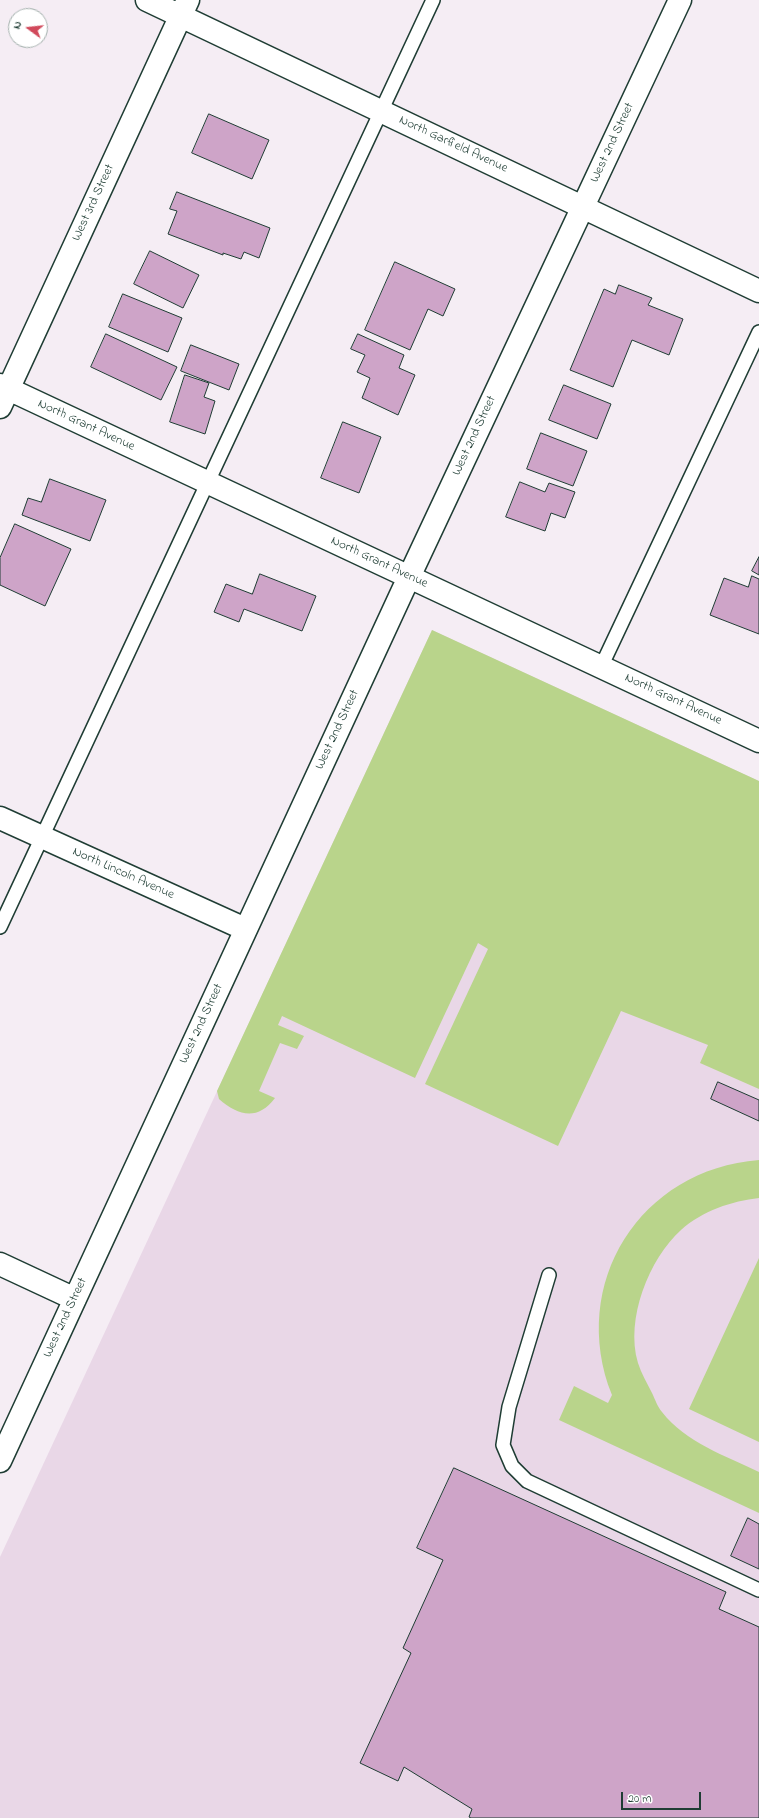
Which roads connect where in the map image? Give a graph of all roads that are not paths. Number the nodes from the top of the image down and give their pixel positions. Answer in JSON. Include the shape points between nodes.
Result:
{"nodes":[{"id":1,"x":147,"y":0,"type":"edge"},
{"id":2,"x":433,"y":0,"type":"edge"},
{"id":3,"x":680,"y":0,"type":"edge"},
{"id":4,"x":184,"y":8,"type":"edge"},
{"id":5,"x":381,"y":111,"type":"junction"},
{"id":6,"x":583,"y":207,"type":"junction"},
{"id":7,"x":759,"y":291,"type":"edge"},
{"id":8,"x":759,"y":332,"type":"edge"},
{"id":9,"x":3,"y":394,"type":"edge"},
{"id":10,"x":207,"y":482,"type":"junction"},
{"id":11,"x":409,"y":577,"type":"junction"},
{"id":12,"x":601,"y":666,"type":"junction"},
{"id":13,"x":759,"y":741,"type":"edge"},
{"id":14,"x":0,"y":818,"type":"edge"},
{"id":15,"x":41,"y":837,"type":"junction"},
{"id":16,"x":0,"y":927,"type":"edge"},
{"id":17,"x":245,"y":929,"type":"junction"},
{"id":18,"x":0,"y":1264,"type":"edge"},
{"id":19,"x":549,"y":1275,"type":"dead end"},
{"id":20,"x":75,"y":1299,"type":"junction"},
{"id":21,"x":0,"y":1461,"type":"edge"},
{"id":22,"x":759,"y":1590,"type":"edge"}],
"edges":[{"from":1,"to":4,"type":"street","name":"North Garfield Avenue"},
{"from":2,"to":5,"type":"lane"},
{"from":3,"to":6,"type":"street","name":"West 2nd Street"},
{"from":4,"to":5,"type":"street","name":"North Garfield Avenue"},
{"from":4,"to":9,"type":"street","name":"West 3rd Street"},
{"from":5,"to":6,"type":"street","name":"North Garfield Avenue"},
{"from":5,"to":10,"type":"lane"},
{"from":6,"to":7,"type":"street","name":"North Garfield Avenue"},
{"from":6,"to":11,"type":"street","name":"West 2nd Street"},
{"from":8,"to":12,"type":"lane"},
{"from":9,"to":10,"type":"street","name":"North Grant Avenue"},
{"from":10,"to":11,"type":"street","name":"North Grant Avenue"},
{"from":10,"to":15,"type":"lane"},
{"from":11,"to":12,"type":"street","name":"North Grant Avenue"},
{"from":11,"to":17,"type":"street","name":"West 2nd Street"},
{"from":12,"to":13,"type":"street","name":"North Grant Avenue"},
{"from":14,"to":15,"type":"street","name":"North Lincoln Avenue"},
{"from":15,"to":16,"type":"lane"},
{"from":15,"to":17,"type":"street","name":"North Lincoln Avenue"},
{"from":17,"to":20,"type":"street","name":"West 2nd Street"},
{"from":18,"to":20,"type":"street"},
{"from":19,"to":22,"type":"lane","via":[[509,1407],[503,1445],[512,1466],[528,1481]]},
{"from":20,"to":21,"type":"street","name":"West 2nd Street"}]}
